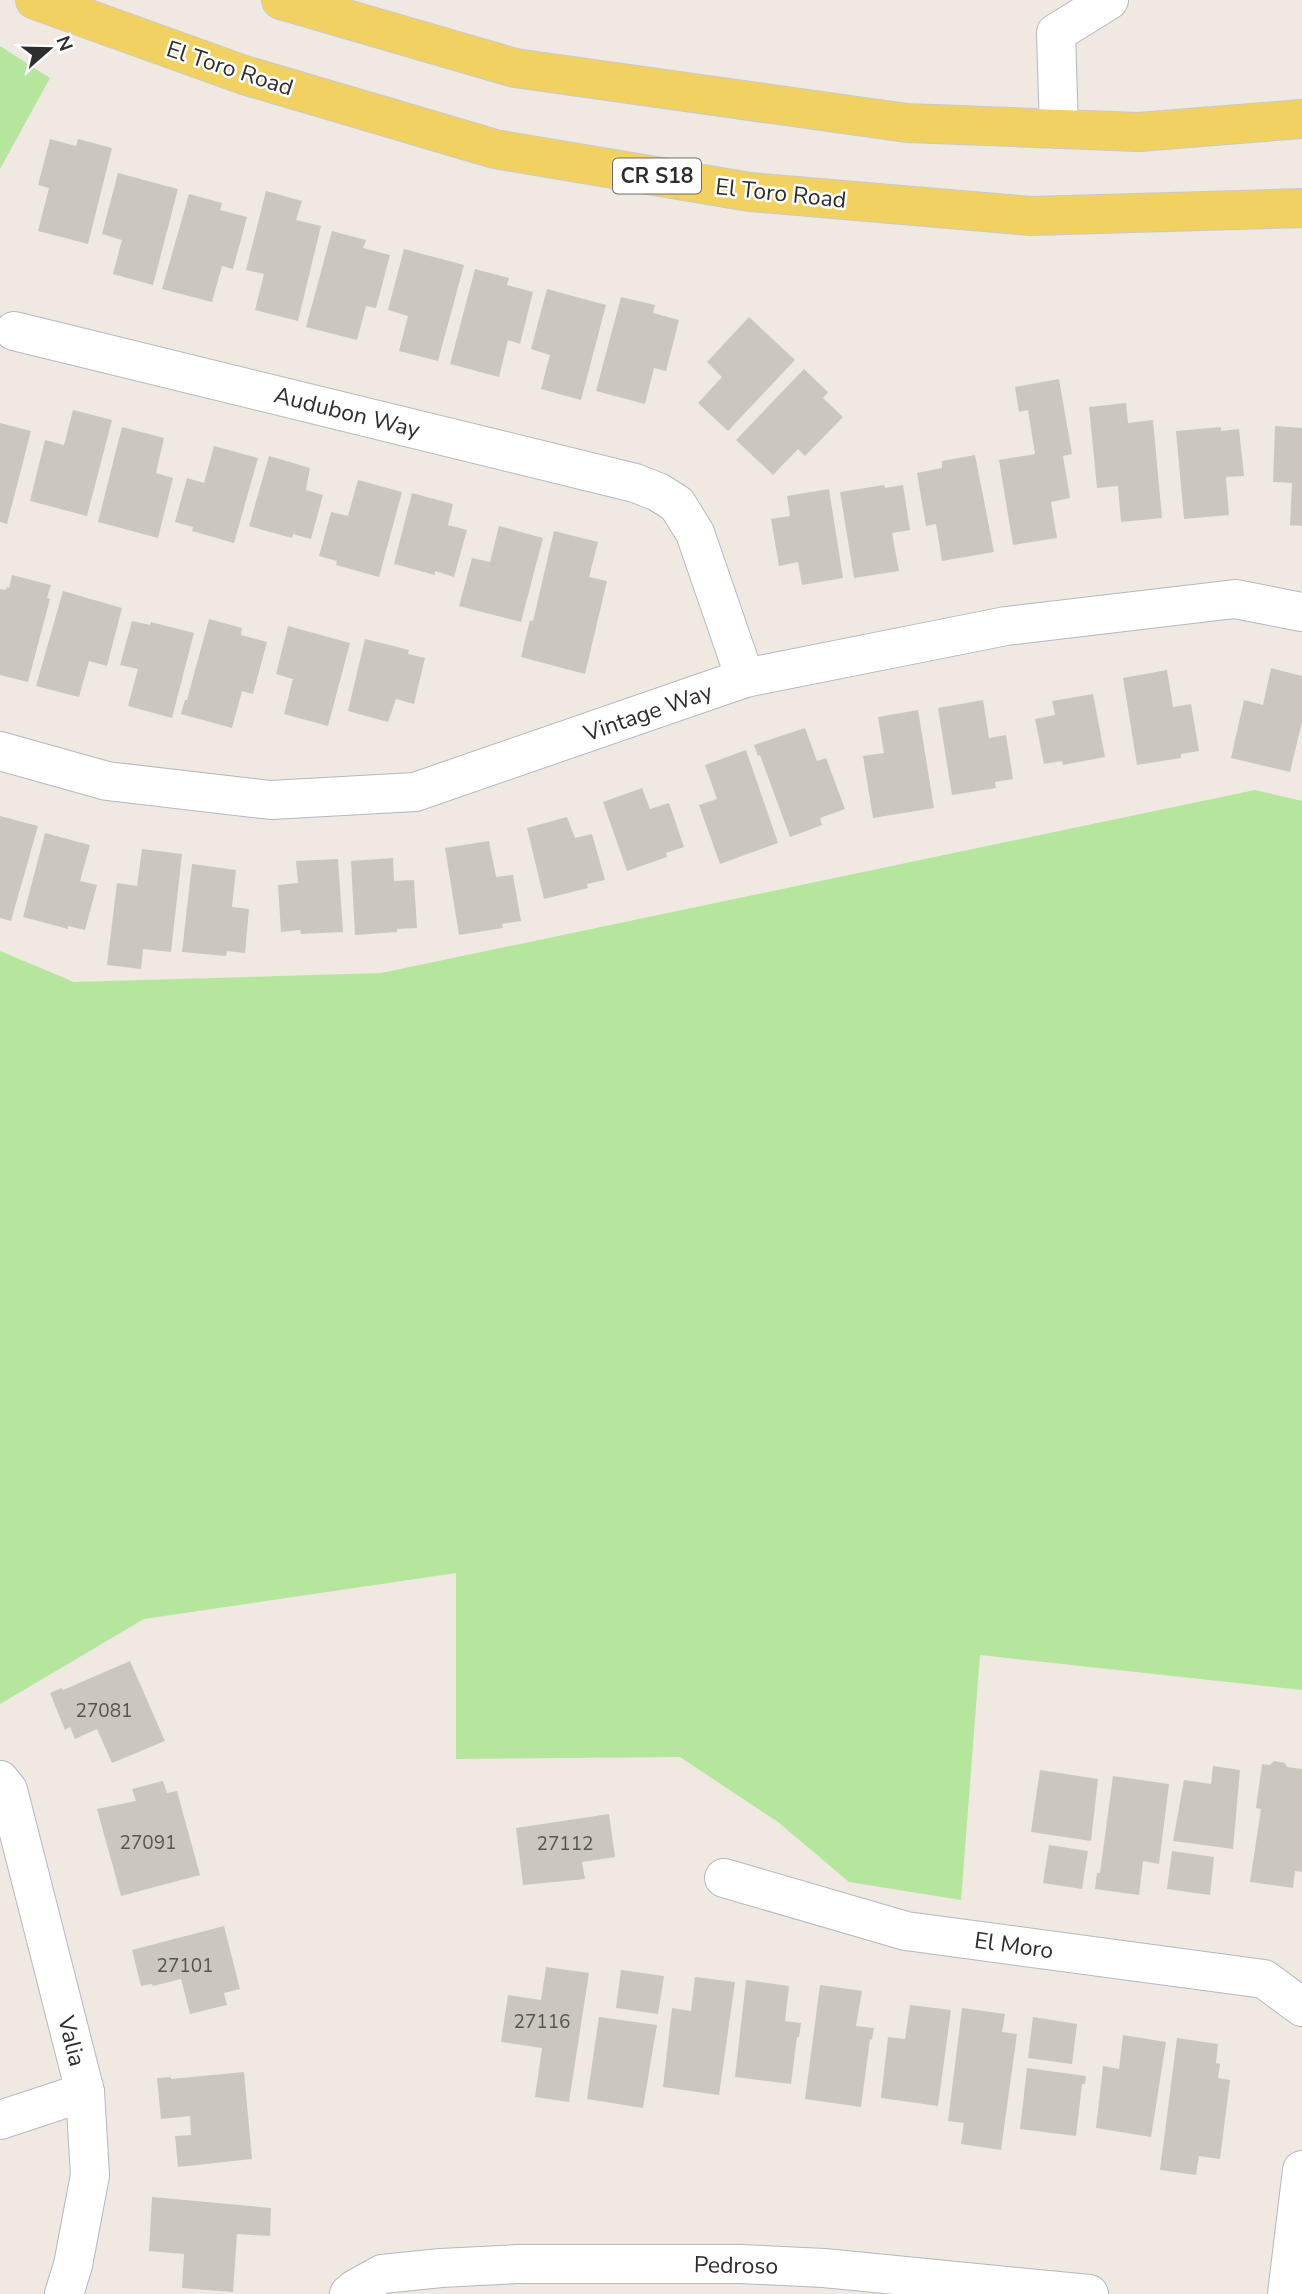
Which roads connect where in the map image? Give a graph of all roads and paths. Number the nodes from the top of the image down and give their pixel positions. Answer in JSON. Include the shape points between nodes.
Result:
{"nodes":[{"id":1,"x":35,"y":0,"type":"edge"},
{"id":2,"x":281,"y":0,"type":"edge"},
{"id":3,"x":1110,"y":0,"type":"edge"},
{"id":4,"x":1302,"y":119,"type":"edge"},
{"id":5,"x":1059,"y":129,"type":"junction"},
{"id":6,"x":1302,"y":208,"type":"edge"},
{"id":7,"x":13,"y":331,"type":"dead end"},
{"id":8,"x":1302,"y":612,"type":"edge"},
{"id":9,"x":744,"y":678,"type":"junction"},
{"id":10,"x":0,"y":751,"type":"edge"},
{"id":11,"x":4,"y":1785,"type":"edge"},
{"id":12,"x":724,"y":1878,"type":"dead end"},
{"id":13,"x":1302,"y":2007,"type":"edge"},
{"id":14,"x":85,"y":2092,"type":"junction"},
{"id":15,"x":0,"y":2120,"type":"edge"},
{"id":16,"x":1302,"y":2170,"type":"edge"},
{"id":17,"x":64,"y":2294,"type":"edge"},
{"id":18,"x":349,"y":2294,"type":"edge"},
{"id":19,"x":1089,"y":2294,"type":"edge"},
{"id":20,"x":1287,"y":2294,"type":"edge"}],
"edges":[{"from":1,"to":6,"type":"main road","name":"El Toro Road","number":"CR S18","via":[[244,75],[495,149],[750,192],[1031,216]]},
{"from":2,"to":5,"type":"main road","via":[[515,68],[907,123]]},
{"from":3,"to":5,"type":"street","via":[[1056,33]]},
{"from":4,"to":5,"type":"main road","via":[[1139,132]]},
{"from":7,"to":9,"type":"street","name":"Audubon Way","via":[[657,492],[677,504],[695,533]]},
{"from":8,"to":9,"type":"street","name":"Vintage Way","via":[[1235,599],[1006,626]]},
{"from":9,"to":10,"type":"street","name":"Vintage Way","via":[[415,792],[271,800],[107,781]]},
{"from":11,"to":14,"type":"street","name":"Valia"},
{"from":12,"to":13,"type":"street","name":"El Moro","via":[[906,1931],[1264,1979]]},
{"from":14,"to":15,"type":"street"},
{"from":14,"to":17,"type":"street","name":"Valia","via":[[90,2175]]},
{"from":16,"to":20,"type":"street"},
{"from":18,"to":19,"type":"street","name":"Pedroso","via":[[382,2274],[519,2264],[741,2264]]}]}
